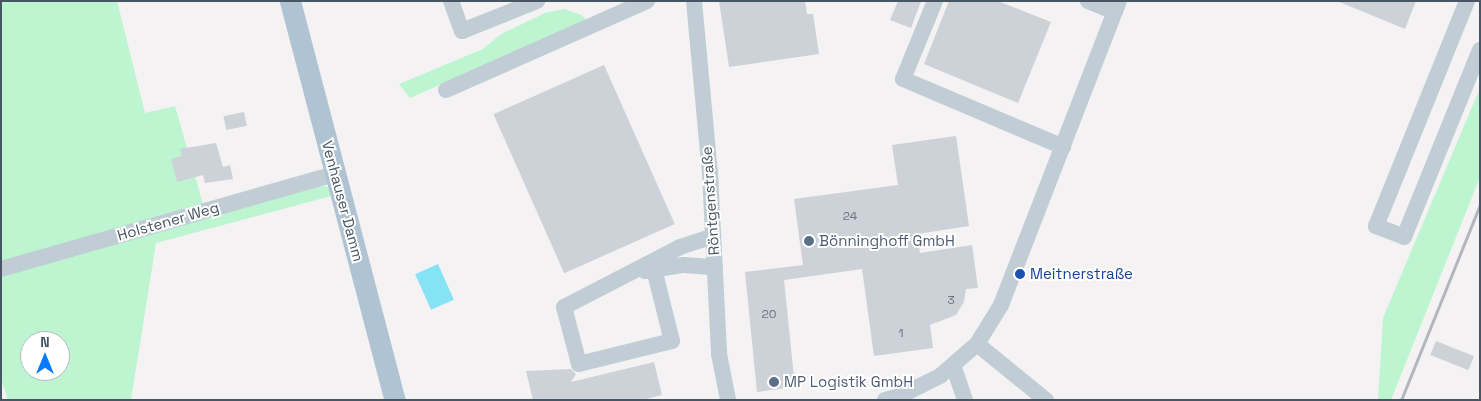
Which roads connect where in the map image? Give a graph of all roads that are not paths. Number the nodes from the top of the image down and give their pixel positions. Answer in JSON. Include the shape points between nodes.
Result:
{"nodes":[{"id":1,"x":290,"y":1,"type":"edge"},
{"id":2,"x":451,"y":1,"type":"edge"},
{"id":3,"x":537,"y":1,"type":"edge"},
{"id":4,"x":647,"y":1,"type":"edge"},
{"id":5,"x":694,"y":1,"type":"edge"},
{"id":6,"x":935,"y":1,"type":"edge"},
{"id":7,"x":1088,"y":1,"type":"edge"},
{"id":8,"x":1467,"y":1,"type":"edge"},
{"id":9,"x":1117,"y":7,"type":"edge"},
{"id":10,"x":1480,"y":50,"type":"edge"},
{"id":11,"x":446,"y":90,"type":"dead end"},
{"id":12,"x":1063,"y":147,"type":"junction"},
{"id":13,"x":335,"y":174,"type":"junction"},
{"id":14,"x":713,"y":236,"type":"junction"},
{"id":15,"x":715,"y":267,"type":"junction"},
{"id":16,"x":1,"y":269,"type":"edge"},
{"id":17,"x":654,"y":270,"type":"junction"},
{"id":18,"x":619,"y":278,"type":"junction"},
{"id":19,"x":977,"y":344,"type":"junction"},
{"id":20,"x":953,"y":365,"type":"junction"},
{"id":21,"x":911,"y":395,"type":"edge"},
{"id":22,"x":395,"y":400,"type":"edge"},
{"id":23,"x":728,"y":400,"type":"edge"},
{"id":24,"x":885,"y":400,"type":"edge"},
{"id":25,"x":965,"y":400,"type":"edge"},
{"id":26,"x":1046,"y":400,"type":"edge"}],
"edges":[{"from":1,"to":13,"type":"main road","name":"Venhauser Damm"},
{"from":2,"to":3,"type":"street","via":[[462,31]]},
{"from":4,"to":11,"type":"street"},
{"from":5,"to":14,"type":"street","name":"Röntgenstraße"},
{"from":6,"to":12,"type":"street","via":[[903,79]]},
{"from":7,"to":9,"type":"street"},
{"from":8,"to":10,"type":"street","via":[[1376,226],[1404,237]]},
{"from":9,"to":12,"type":"street"},
{"from":12,"to":19,"type":"street","via":[[1001,305]]},
{"from":13,"to":16,"type":"street","name":"Holstener Weg"},
{"from":13,"to":22,"type":"main road","name":"Venhauser Damm"},
{"from":14,"to":15,"type":"street","name":"Röntgenstraße"},
{"from":14,"to":18,"type":"street","via":[[680,247]]},
{"from":15,"to":17,"type":"street","via":[[684,265]]},
{"from":15,"to":23,"type":"street","name":"Röntgenstraße","via":[[719,354]]},
{"from":17,"to":18,"type":"street"},
{"from":17,"to":18,"type":"street","via":[[672,341],[579,364],[564,307]]},
{"from":19,"to":20,"type":"street"},
{"from":19,"to":26,"type":"street"},
{"from":20,"to":21,"type":"street"},
{"from":20,"to":25,"type":"street"},
{"from":21,"to":24,"type":"street"}]}
